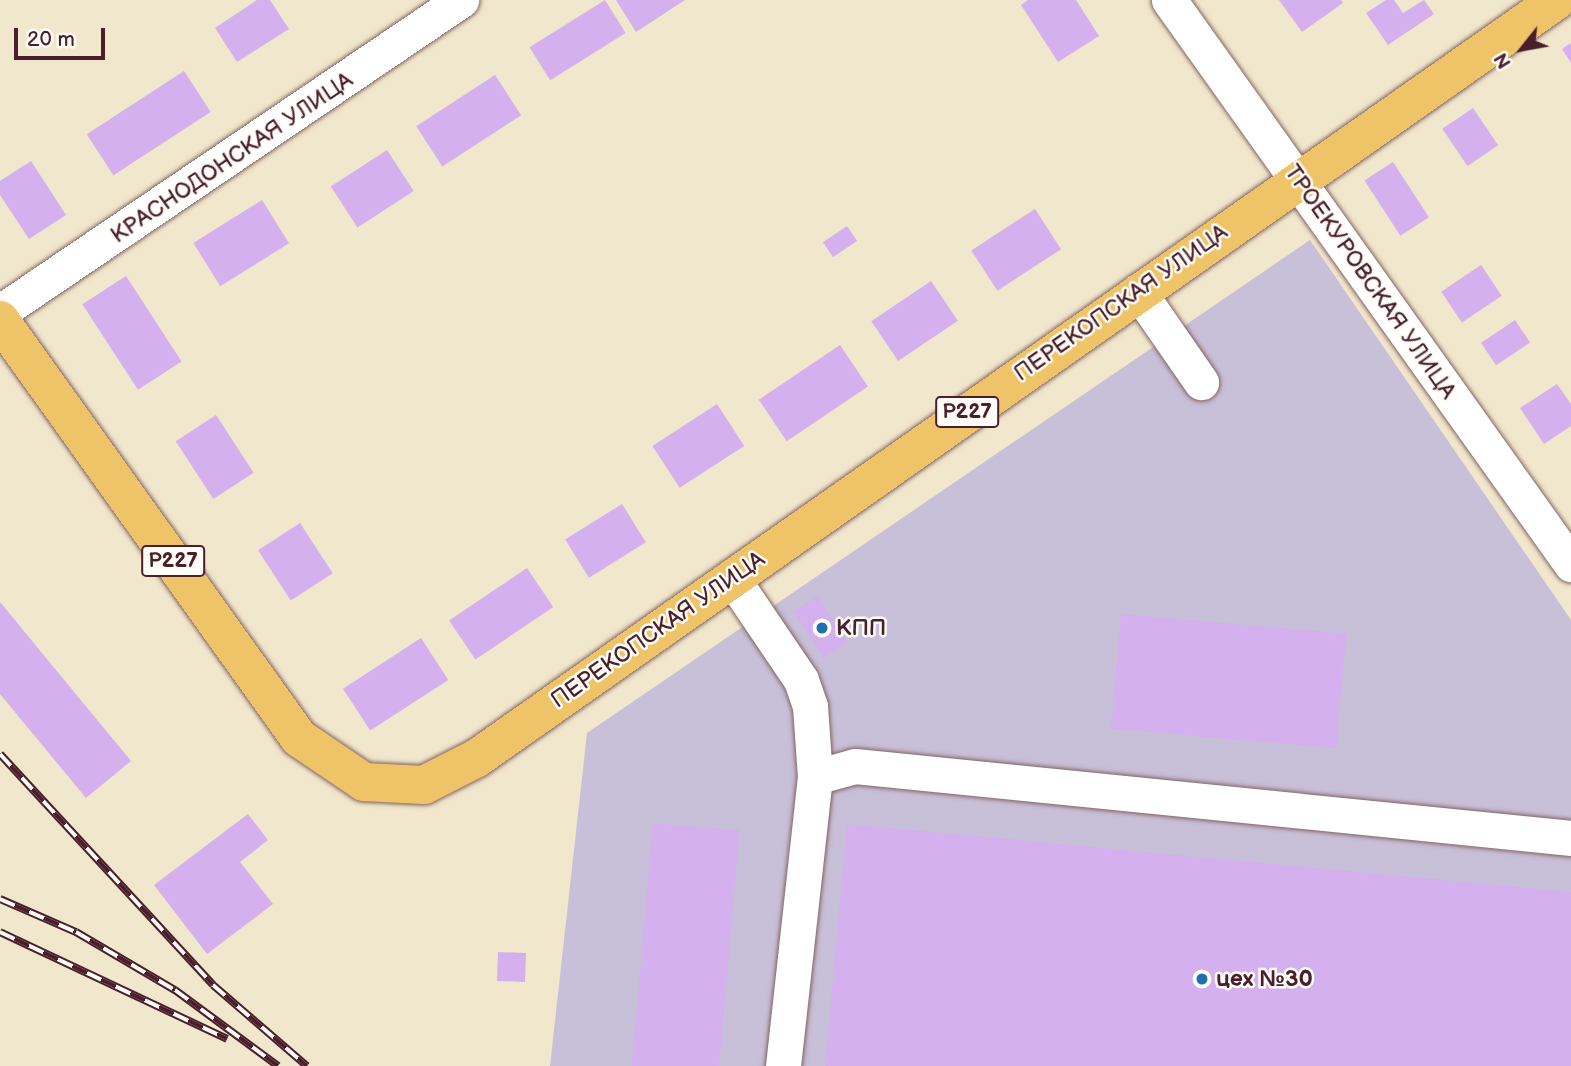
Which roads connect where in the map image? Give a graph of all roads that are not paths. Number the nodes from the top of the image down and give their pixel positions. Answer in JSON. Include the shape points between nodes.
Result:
{"nodes":[{"id":1,"x":461,"y":0,"type":"edge"},
{"id":2,"x":1169,"y":0,"type":"edge"},
{"id":3,"x":1557,"y":0,"type":"edge"},
{"id":4,"x":1297,"y":179,"type":"junction"},
{"id":5,"x":1138,"y":291,"type":"junction"},
{"id":6,"x":0,"y":313,"type":"edge"},
{"id":7,"x":0,"y":320,"type":"edge"},
{"id":8,"x":1201,"y":382,"type":"dead end"},
{"id":9,"x":1571,"y":564,"type":"edge"},
{"id":10,"x":732,"y":578,"type":"junction"},
{"id":11,"x":815,"y":778,"type":"junction"},
{"id":12,"x":1571,"y":838,"type":"edge"},
{"id":13,"x":783,"y":1066,"type":"edge"}],
"edges":[{"from":1,"to":6,"type":"street","name":"КРАСНОДОНСКАЯ УЛИЦА"},
{"from":2,"to":4,"type":"street","name":"ТРОЕКУРОВСКАЯ УЛИЦА"},
{"from":3,"to":4,"type":"main road","name":"ПЕРЕКОПСКАЯ УЛИЦА","number":"Р227"},
{"from":4,"to":5,"type":"main road","name":"ПЕРЕКОПСКАЯ УЛИЦА","number":"Р227"},
{"from":4,"to":9,"type":"street","name":"ТРОЕКУРОВСКАЯ УЛИЦА"},
{"from":5,"to":8,"type":"street"},
{"from":5,"to":10,"type":"main road","name":"ПЕРЕКОПСКАЯ УЛИЦА","number":"Р227"},
{"from":7,"to":10,"type":"main road","name":"ПЕРЕКОПСКАЯ УЛИЦА","number":"Р227","via":[[299,738],[364,782],[424,785],[451,773]]},
{"from":10,"to":11,"type":"street","via":[[801,680],[810,706]]},
{"from":11,"to":12,"type":"street","via":[[855,766]]},
{"from":11,"to":13,"type":"street"}]}
